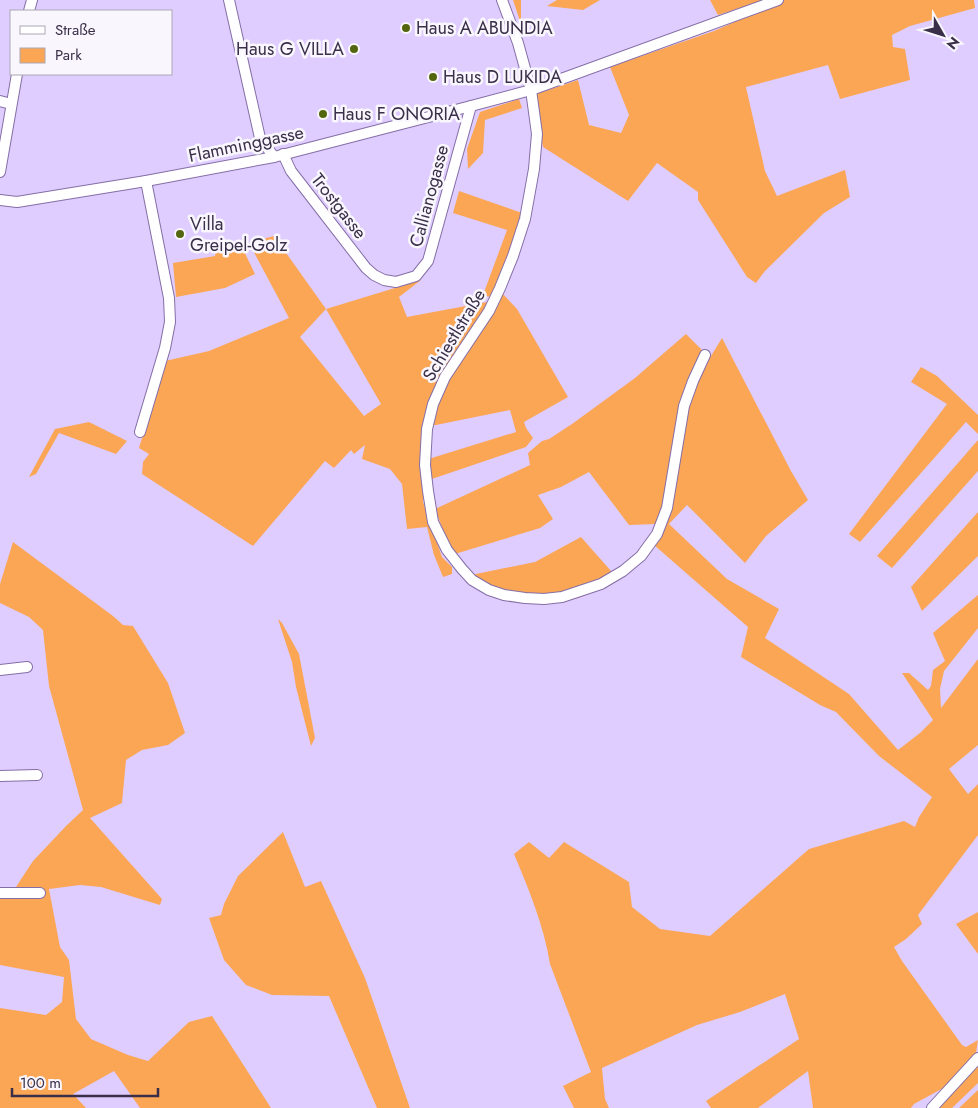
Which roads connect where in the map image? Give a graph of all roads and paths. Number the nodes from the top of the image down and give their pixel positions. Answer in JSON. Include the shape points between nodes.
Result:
{"nodes":[{"id":1,"x":228,"y":0,"type":"edge"},
{"id":2,"x":502,"y":0,"type":"edge"},
{"id":3,"x":778,"y":0,"type":"edge"},
{"id":4,"x":17,"y":75,"type":"edge"},
{"id":5,"x":530,"y":90,"type":"junction"},
{"id":6,"x":0,"y":101,"type":"edge"},
{"id":7,"x":11,"y":104,"type":"junction"},
{"id":8,"x":470,"y":106,"type":"junction"},
{"id":9,"x":279,"y":156,"type":"junction"},
{"id":10,"x":0,"y":172,"type":"edge"},
{"id":11,"x":146,"y":181,"type":"junction"},
{"id":12,"x":0,"y":200,"type":"edge"},
{"id":13,"x":374,"y":275,"type":"joint"},
{"id":14,"x":705,"y":355,"type":"dead end"},
{"id":15,"x":140,"y":432,"type":"dead end"},
{"id":16,"x":27,"y":667,"type":"dead end"},
{"id":17,"x":0,"y":670,"type":"edge"},
{"id":18,"x":38,"y":774,"type":"dead end"},
{"id":19,"x":0,"y":776,"type":"edge"},
{"id":20,"x":0,"y":893,"type":"edge"},
{"id":21,"x":40,"y":893,"type":"dead end"},
{"id":22,"x":978,"y":1058,"type":"edge"},
{"id":23,"x":932,"y":1108,"type":"edge"}],
"edges":[{"from":1,"to":9,"type":"street","name":"Trostgasse","via":[[260,138]]},
{"from":2,"to":5,"type":"street","name":"Schiestlstraße","via":[[518,43]]},
{"from":3,"to":5,"type":"street","name":"Flamminggasse"},
{"from":4,"to":7,"type":"street"},
{"from":5,"to":8,"type":"street","name":"Flamminggasse"},
{"from":5,"to":14,"type":"street","name":"Schiestlstraße","via":[[537,134],[526,218],[490,311],[445,377],[433,404],[427,429],[425,465],[433,522],[447,550],[472,580],[504,595],[544,599],[602,584],[641,556],[657,534],[668,508],[684,406]]},
{"from":6,"to":7,"type":"street"},
{"from":7,"to":10,"type":"street"},
{"from":8,"to":9,"type":"street","name":"Flamminggasse"},
{"from":8,"to":13,"type":"street","name":"Callianogasse","via":[[428,261],[416,276],[396,282]]},
{"from":9,"to":11,"type":"street","name":"Flamminggasse"},
{"from":9,"to":13,"type":"street","name":"Trostgasse"},
{"from":11,"to":12,"type":"street","name":"Flamminggasse","via":[[17,202]]},
{"from":11,"to":15,"type":"street","via":[[169,298],[170,322]]},
{"from":16,"to":17,"type":"street"},
{"from":18,"to":19,"type":"street"},
{"from":20,"to":21,"type":"street"},
{"from":22,"to":23,"type":"street"}]}
